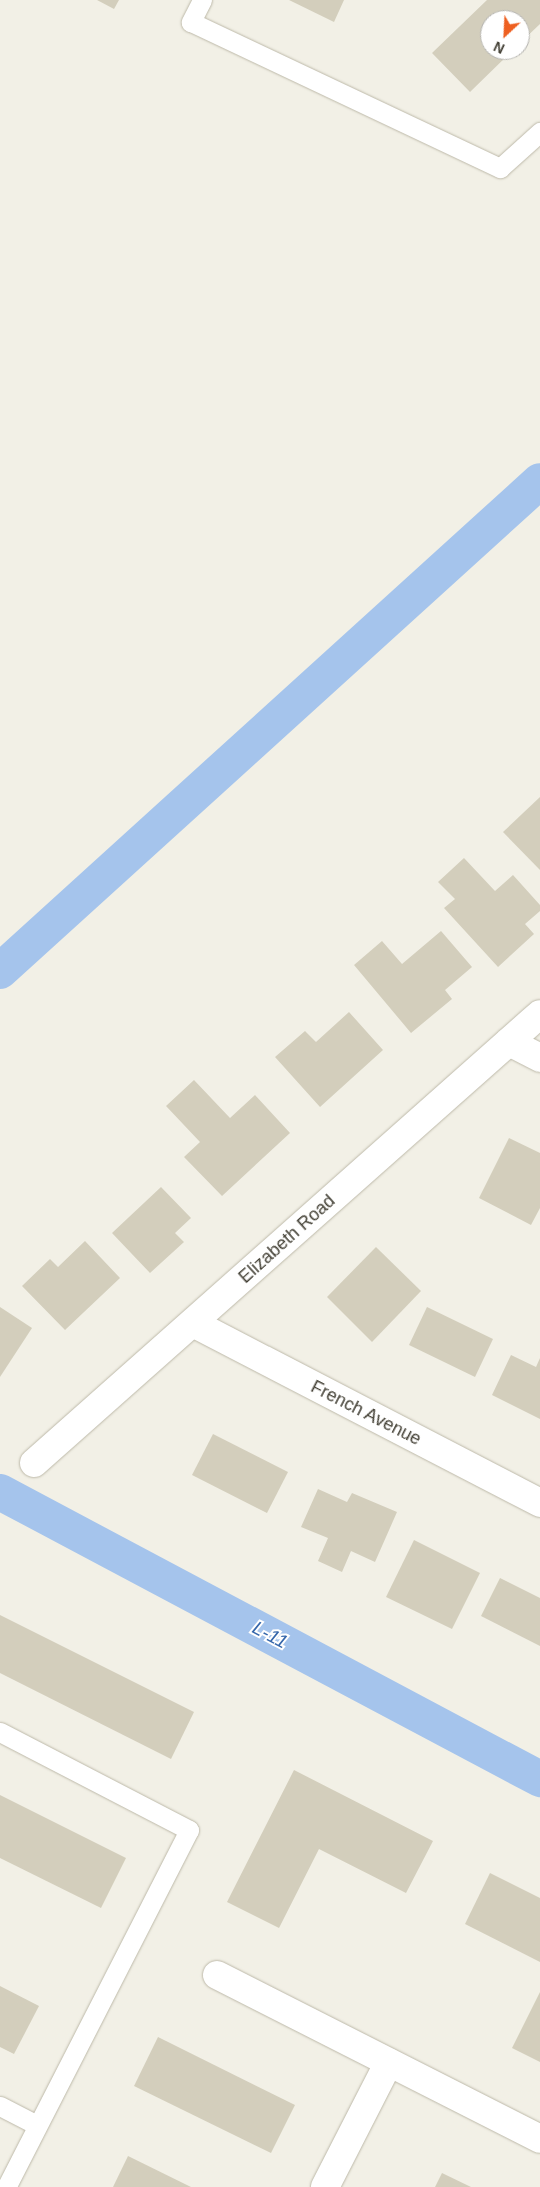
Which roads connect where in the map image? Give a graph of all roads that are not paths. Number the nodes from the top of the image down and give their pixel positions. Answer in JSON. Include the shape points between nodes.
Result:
{"nodes":[{"id":1,"x":202,"y":0,"type":"edge"},
{"id":2,"x":540,"y":132,"type":"edge"},
{"id":3,"x":540,"y":1014,"type":"edge"},
{"id":4,"x":509,"y":1042,"type":"junction"},
{"id":5,"x":540,"y":1058,"type":"edge"},
{"id":6,"x":192,"y":1323,"type":"junction"},
{"id":7,"x":34,"y":1463,"type":"dead end"},
{"id":8,"x":540,"y":1502,"type":"edge"},
{"id":9,"x":0,"y":1732,"type":"edge"},
{"id":10,"x":217,"y":1975,"type":"dead end"},
{"id":11,"x":388,"y":2062,"type":"junction"},
{"id":12,"x":0,"y":2106,"type":"edge"},
{"id":13,"x":37,"y":2125,"type":"junction"},
{"id":14,"x":540,"y":2139,"type":"edge"},
{"id":15,"x":6,"y":2187,"type":"edge"},
{"id":16,"x":325,"y":2187,"type":"edge"}],
"edges":[{"from":1,"to":2,"type":"lane","via":[[191,22],[500,168]]},
{"from":3,"to":4,"type":"street","name":"Elizabeth Road"},
{"from":4,"to":5,"type":"street"},
{"from":4,"to":6,"type":"street","name":"Elizabeth Road"},
{"from":6,"to":7,"type":"street","name":"Elizabeth Road"},
{"from":6,"to":8,"type":"street","name":"French Avenue"},
{"from":9,"to":13,"type":"lane","via":[[189,1830]]},
{"from":10,"to":11,"type":"street"},
{"from":11,"to":14,"type":"street"},
{"from":11,"to":16,"type":"street"},
{"from":12,"to":13,"type":"lane"},
{"from":13,"to":15,"type":"lane"}]}
